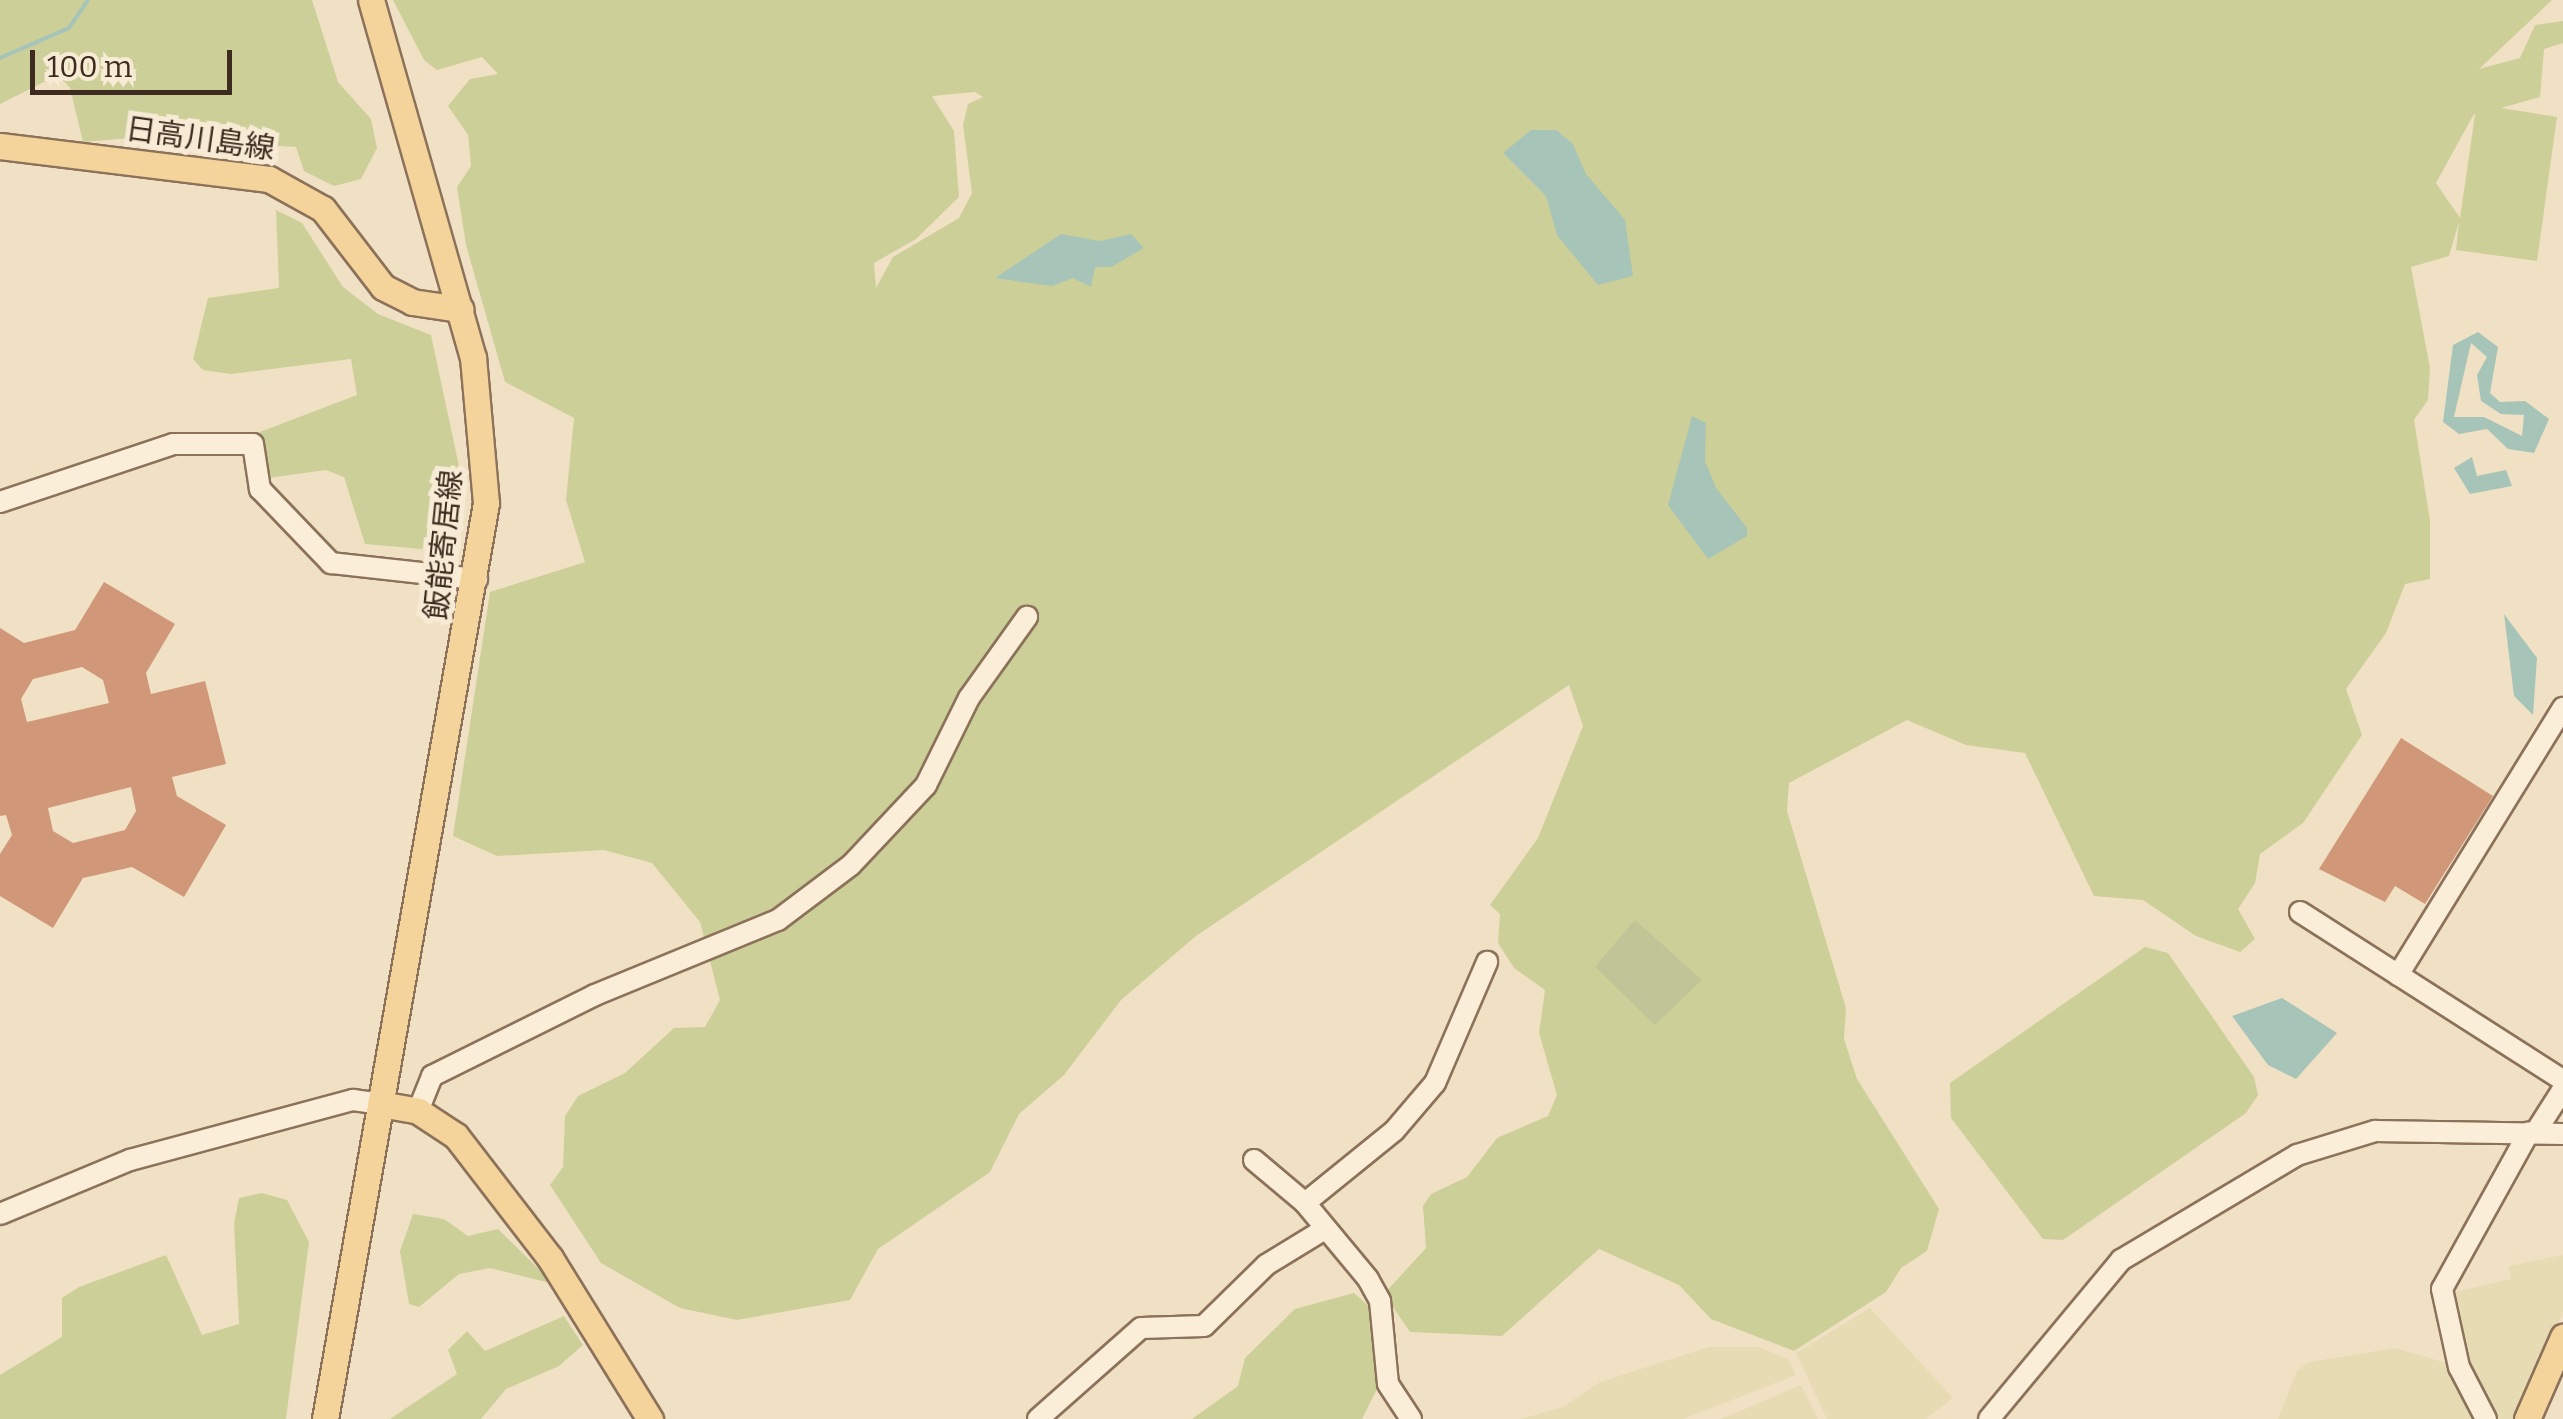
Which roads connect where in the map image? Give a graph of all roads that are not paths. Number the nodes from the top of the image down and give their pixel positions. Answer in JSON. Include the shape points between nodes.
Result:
{"nodes":[{"id":1,"x":372,"y":0,"type":"edge"},
{"id":2,"x":0,"y":146,"type":"edge"},
{"id":3,"x":460,"y":308,"type":"junction"},
{"id":4,"x":0,"y":502,"type":"edge"},
{"id":5,"x":478,"y":579,"type":"junction"},
{"id":6,"x":1027,"y":617,"type":"dead end"},
{"id":7,"x":2563,"y":708,"type":"edge"},
{"id":8,"x":2300,"y":912,"type":"dead end"},
{"id":9,"x":1487,"y":962,"type":"dead end"},
{"id":10,"x":2398,"y":975,"type":"junction"},
{"id":11,"x":2563,"y":1080,"type":"edge"},
{"id":12,"x":2563,"y":1089,"type":"edge"},
{"id":13,"x":380,"y":1104,"type":"junction"},
{"id":14,"x":418,"y":1112,"type":"junction"},
{"id":15,"x":2532,"y":1133,"type":"junction"},
{"id":16,"x":2563,"y":1134,"type":"edge"},
{"id":17,"x":1254,"y":1160,"type":"dead end"},
{"id":18,"x":1305,"y":1204,"type":"junction"},
{"id":19,"x":0,"y":1214,"type":"edge"},
{"id":20,"x":1324,"y":1229,"type":"junction"},
{"id":21,"x":2563,"y":1336,"type":"edge"},
{"id":22,"x":1994,"y":1417,"type":"edge"},
{"id":23,"x":325,"y":1419,"type":"edge"},
{"id":24,"x":650,"y":1419,"type":"edge"},
{"id":25,"x":1038,"y":1419,"type":"edge"},
{"id":26,"x":1412,"y":1419,"type":"edge"},
{"id":27,"x":2486,"y":1419,"type":"edge"},
{"id":28,"x":2527,"y":1419,"type":"edge"}],
"edges":[{"from":1,"to":3,"type":"main road","name":"飯能寄居線"},
{"from":2,"to":3,"type":"main road","name":"日高川島線","via":[[269,179],[322,209],[383,287],[412,302]]},
{"from":3,"to":5,"type":"main road","name":"飯能寄居線","via":[[486,442]]},
{"from":4,"to":5,"type":"street","via":[[172,444],[254,444],[260,489],[332,563]]},
{"from":5,"to":13,"type":"main road","name":"飯能寄居線"},
{"from":6,"to":14,"type":"street","via":[[969,698],[926,785],[850,865],[778,920],[595,995],[432,1076]]},
{"from":7,"to":10,"type":"street"},
{"from":8,"to":10,"type":"street"},
{"from":9,"to":18,"type":"street","via":[[1436,1083],[1394,1131]]},
{"from":10,"to":11,"type":"street"},
{"from":12,"to":15,"type":"street"},
{"from":13,"to":14,"type":"main road"},
{"from":13,"to":19,"type":"street","via":[[353,1100],[130,1160]]},
{"from":13,"to":23,"type":"main road","name":"飯能寄居線"},
{"from":14,"to":24,"type":"main road","via":[[456,1136],[510,1205]]},
{"from":15,"to":16,"type":"street"},
{"from":15,"to":22,"type":"street","via":[[2375,1131],[2297,1156],[2120,1260]]},
{"from":15,"to":27,"type":"street","via":[[2442,1289],[2459,1366]]},
{"from":17,"to":18,"type":"street"},
{"from":18,"to":20,"type":"street"},
{"from":20,"to":25,"type":"street","via":[[1266,1265],[1204,1326],[1142,1328]]},
{"from":20,"to":26,"type":"street","via":[[1380,1301],[1388,1384]]},
{"from":21,"to":28,"type":"main road"}]}
